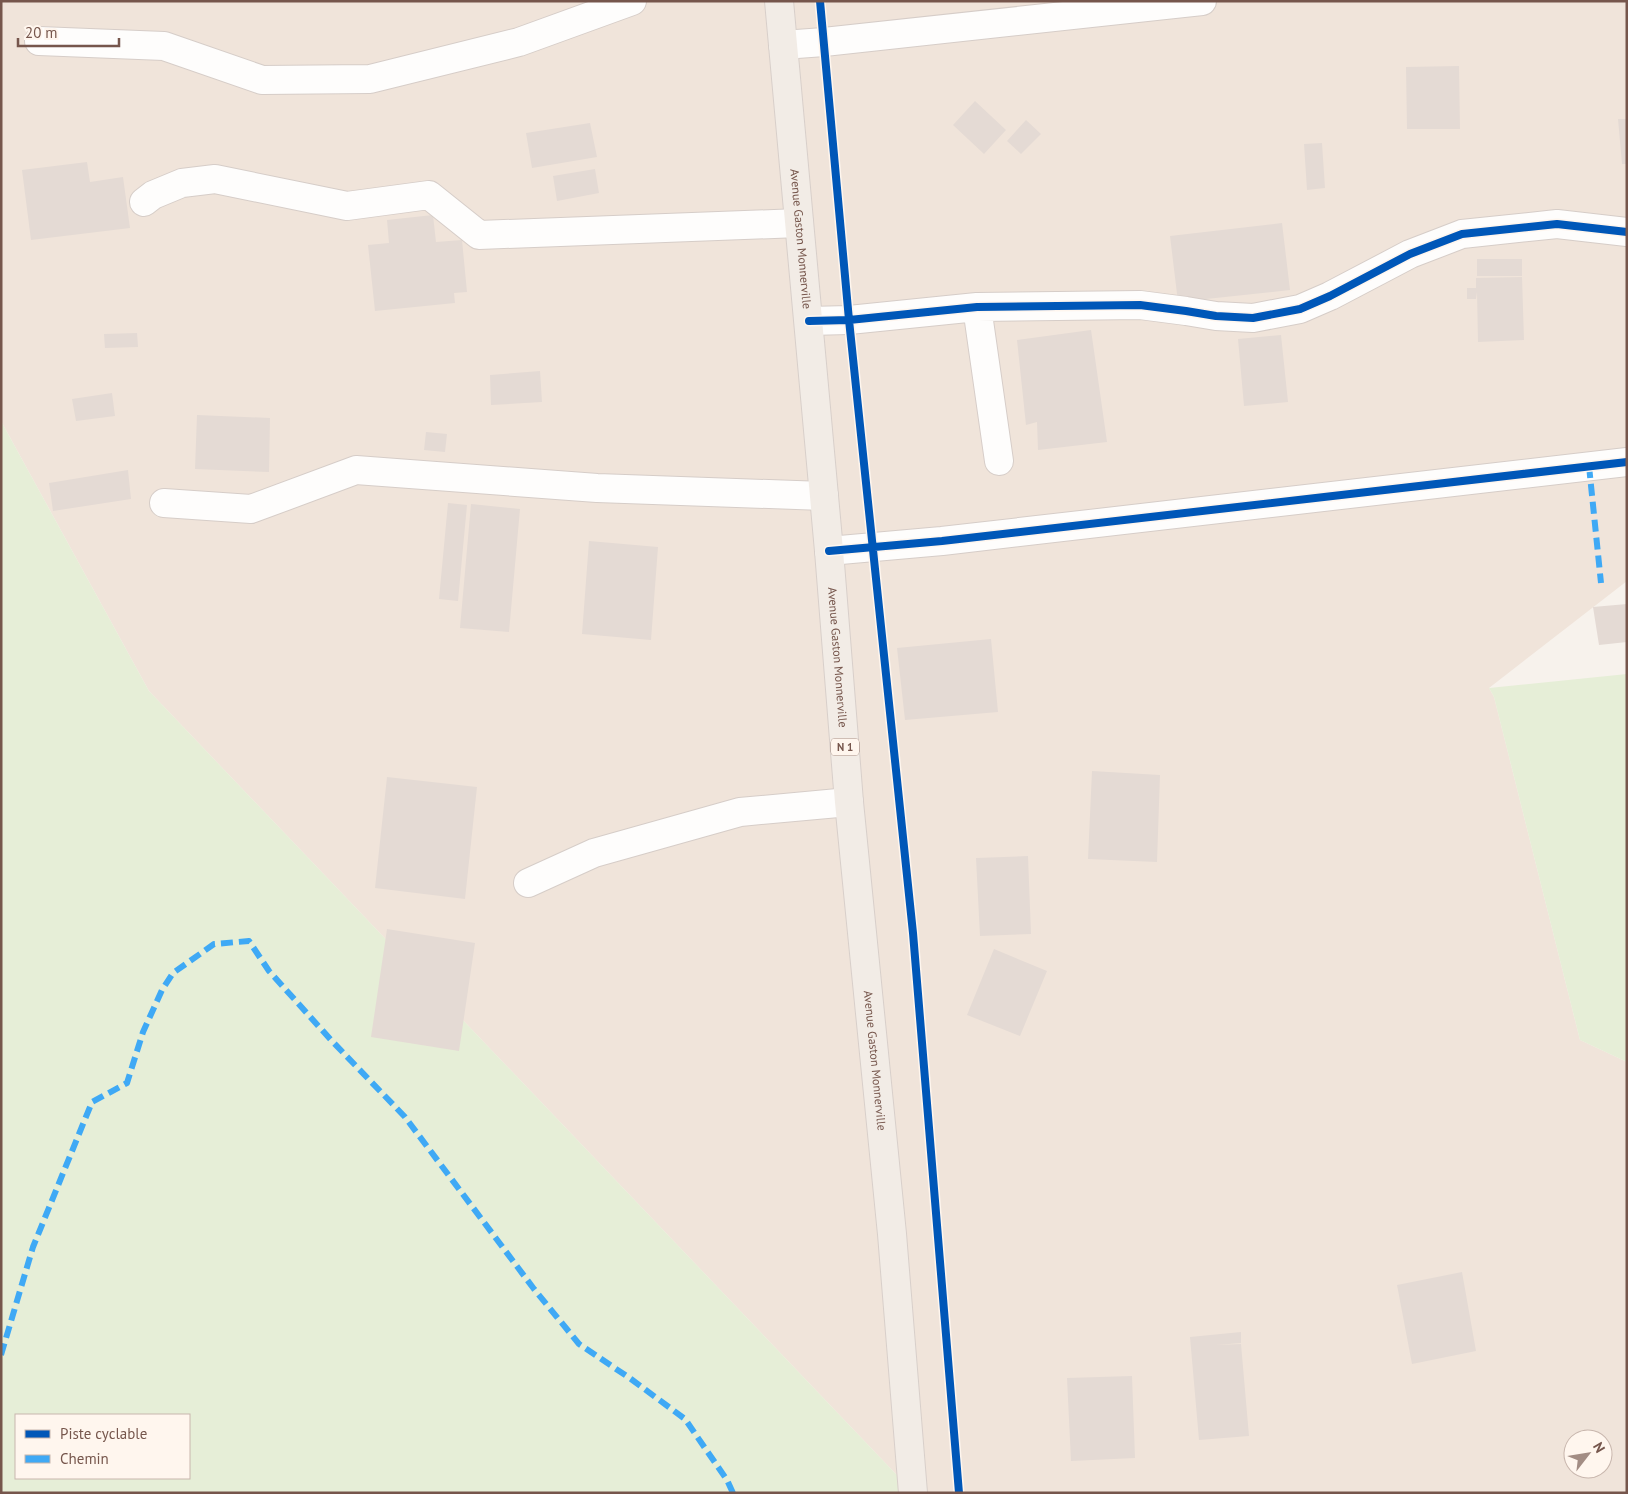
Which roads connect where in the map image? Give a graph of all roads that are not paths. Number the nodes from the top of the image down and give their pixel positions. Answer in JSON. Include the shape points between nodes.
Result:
{"nodes":[{"id":1,"x":632,"y":1,"type":"edge"},
{"id":2,"x":779,"y":1,"type":"edge"},
{"id":3,"x":1202,"y":1,"type":"edge"},
{"id":4,"x":39,"y":41,"type":"dead end"},
{"id":5,"x":783,"y":45,"type":"junction"},
{"id":6,"x":144,"y":202,"type":"dead end"},
{"id":7,"x":799,"y":223,"type":"junction"},
{"id":8,"x":1627,"y":232,"type":"edge"},
{"id":9,"x":977,"y":307,"type":"junction"},
{"id":10,"x":809,"y":321,"type":"junction"},
{"id":11,"x":999,"y":461,"type":"dead end"},
{"id":12,"x":1627,"y":462,"type":"edge"},
{"id":13,"x":824,"y":496,"type":"junction"},
{"id":14,"x":164,"y":503,"type":"dead end"},
{"id":15,"x":829,"y":551,"type":"junction"},
{"id":16,"x":849,"y":802,"type":"junction"},
{"id":17,"x":528,"y":883,"type":"dead end"},
{"id":18,"x":913,"y":1493,"type":"edge"}],
"edges":[{"from":1,"to":4,"type":"street","via":[[520,42],[370,79],[262,80],[164,46]]},
{"from":2,"to":5,"type":"main road","name":"Avenue Gaston Monnerville","number":"N 1"},
{"from":3,"to":5,"type":"street"},
{"from":5,"to":7,"type":"main road","name":"Avenue Gaston Monnerville","number":"N 1"},
{"from":6,"to":7,"type":"street","via":[[182,183],[215,179],[347,206],[429,195],[479,235]]},
{"from":7,"to":10,"type":"main road","name":"Avenue Gaston Monnerville","number":"N 1"},
{"from":8,"to":9,"type":"street","via":[[1557,224],[1462,234],[1410,254],[1300,309],[1253,318],[1140,305]]},
{"from":9,"to":10,"type":"street"},
{"from":9,"to":11,"type":"street"},
{"from":10,"to":13,"type":"main road","name":"Avenue Gaston Monnerville","number":"N 1"},
{"from":12,"to":15,"type":"street"},
{"from":13,"to":14,"type":"street","via":[[597,488],[356,470],[251,509]]},
{"from":13,"to":15,"type":"main road","name":"Avenue Gaston Monnerville","number":"N 1"},
{"from":15,"to":16,"type":"main road","name":"Avenue Gaston Monnerville","number":"N 1"},
{"from":16,"to":17,"type":"street","via":[[740,812],[594,853]]},
{"from":16,"to":18,"type":"main road","name":"Avenue Gaston Monnerville","number":"N 1","via":[[892,1234]]}]}
